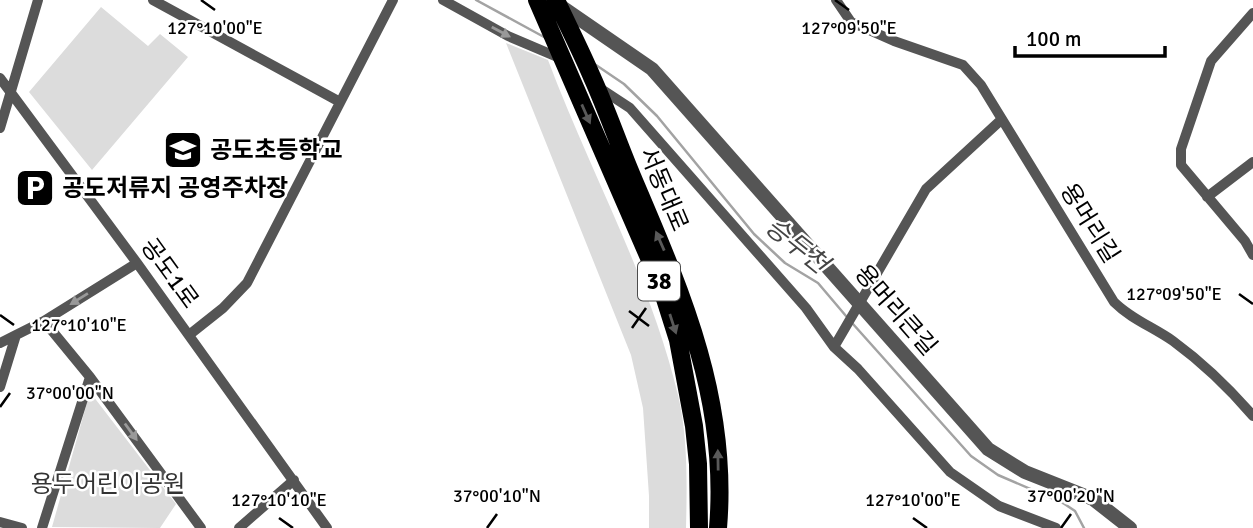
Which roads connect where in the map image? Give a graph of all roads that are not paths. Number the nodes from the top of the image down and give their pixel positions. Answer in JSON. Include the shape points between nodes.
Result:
{"nodes":[{"id":1,"x":38,"y":0,"type":"edge"},
{"id":2,"x":153,"y":0,"type":"edge"},
{"id":3,"x":393,"y":0,"type":"edge"},
{"id":4,"x":443,"y":0,"type":"edge"},
{"id":5,"x":537,"y":0,"type":"edge"},
{"id":6,"x":836,"y":0,"type":"edge"},
{"id":7,"x":560,"y":8,"type":"edge"},
{"id":8,"x":1253,"y":13,"type":"edge"},
{"id":9,"x":560,"y":55,"type":"junction"},
{"id":10,"x":0,"y":78,"type":"edge"},
{"id":11,"x":594,"y":81,"type":"junction"},
{"id":12,"x":10,"y":93,"type":"junction"},
{"id":13,"x":340,"y":102,"type":"junction"},
{"id":14,"x":1002,"y":120,"type":"junction"},
{"id":15,"x":0,"y":128,"type":"edge"},
{"id":16,"x":1253,"y":162,"type":"edge"},
{"id":17,"x":1207,"y":197,"type":"junction"},
{"id":18,"x":1253,"y":255,"type":"edge"},
{"id":19,"x":137,"y":263,"type":"junction"},
{"id":20,"x":857,"y":309,"type":"junction"},
{"id":21,"x":44,"y":321,"type":"junction"},
{"id":22,"x":16,"y":335,"type":"junction"},
{"id":23,"x":189,"y":335,"type":"junction"},
{"id":24,"x":0,"y":343,"type":"edge"},
{"id":25,"x":837,"y":343,"type":"junction"},
{"id":26,"x":89,"y":377,"type":"junction"},
{"id":27,"x":0,"y":387,"type":"edge"},
{"id":28,"x":1253,"y":416,"type":"edge"},
{"id":29,"x":294,"y":480,"type":"junction"},
{"id":30,"x":0,"y":522,"type":"edge"},
{"id":31,"x":324,"y":524,"type":"edge"},
{"id":32,"x":22,"y":528,"type":"edge"},
{"id":33,"x":42,"y":528,"type":"edge"},
{"id":34,"x":201,"y":528,"type":"edge"},
{"id":35,"x":239,"y":528,"type":"edge"},
{"id":36,"x":311,"y":528,"type":"edge"},
{"id":37,"x":699,"y":528,"type":"edge"},
{"id":38,"x":718,"y":528,"type":"edge"},
{"id":39,"x":1056,"y":528,"type":"edge"},
{"id":40,"x":1130,"y":528,"type":"edge"}],
"edges":[{"from":1,"to":12,"type":"street"},
{"from":2,"to":13,"type":"street"},
{"from":3,"to":13,"type":"street"},
{"from":4,"to":9,"type":"street","one_way":true,"via":[[508,36]]},
{"from":5,"to":9,"type":"main road","name":"서동대로","number":"38"},
{"from":6,"to":14,"type":"street","name":"용머리길","via":[[851,22],[963,65]]},
{"from":7,"to":11,"type":"main road","name":"서동대로","number":"38"},
{"from":7,"to":20,"type":"street","name":"용머리큰길","via":[[652,69]]},
{"from":8,"to":17,"type":"street","via":[[1210,61],[1181,149],[1181,164]]},
{"from":9,"to":37,"type":"main road","name":"서동대로","number":"38","one_way":true,"via":[[660,283],[678,340],[694,426]]},
{"from":10,"to":12,"type":"street","name":"공도1로"},
{"from":11,"to":25,"type":"street","via":[[629,108]]},
{"from":38,"to":11,"type":"main road","name":"서동대로","number":"38","one_way":true,"via":[[718,446],[692,324]]},
{"from":12,"to":15,"type":"street"},
{"from":12,"to":19,"type":"street","name":"공도1로"},
{"from":13,"to":23,"type":"street","via":[[247,283]]},
{"from":14,"to":20,"type":"street","via":[[926,189]]},
{"from":14,"to":28,"type":"street","name":"용머리길","via":[[1114,302],[1225,384]]},
{"from":16,"to":17,"type":"street"},
{"from":17,"to":18,"type":"street"},
{"from":19,"to":21,"type":"street","one_way":true},
{"from":19,"to":23,"type":"street","name":"공도1로"},
{"from":20,"to":25,"type":"street"},
{"from":20,"to":40,"type":"street","name":"용머리큰길","via":[[988,449],[1025,472],[1093,499]]},
{"from":21,"to":22,"type":"street"},
{"from":21,"to":26,"type":"street"},
{"from":22,"to":24,"type":"street"},
{"from":22,"to":27,"type":"street"},
{"from":23,"to":29,"type":"street","name":"공도1로"},
{"from":25,"to":39,"type":"street","via":[[950,472],[999,506]]},
{"from":26,"to":33,"type":"street"},
{"from":26,"to":34,"type":"street","one_way":true},
{"from":29,"to":31,"type":"street","name":"공도1로"},
{"from":29,"to":35,"type":"street"},
{"from":30,"to":32,"type":"street"},
{"from":31,"to":36,"type":"street"}]}
